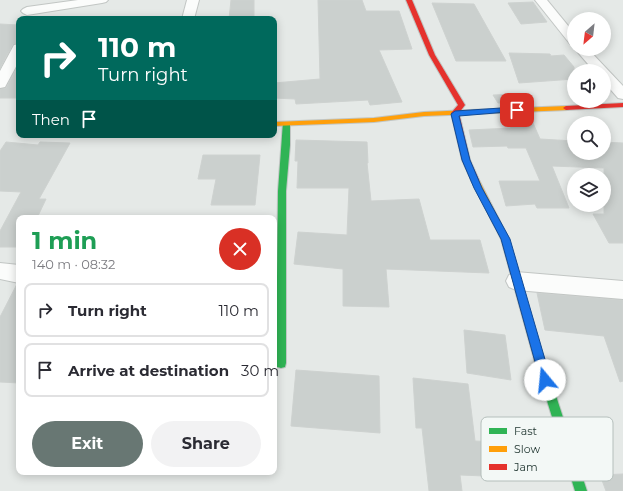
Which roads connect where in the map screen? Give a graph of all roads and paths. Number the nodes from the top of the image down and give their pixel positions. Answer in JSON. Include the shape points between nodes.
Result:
{"nodes":[{"id":1,"x":102,"y":0,"type":"edge"},
{"id":2,"x":194,"y":0,"type":"edge"},
{"id":3,"x":409,"y":0,"type":"edge"},
{"id":4,"x":541,"y":0,"type":"edge"},
{"id":5,"x":29,"y":10,"type":"edge"},
{"id":6,"x":189,"y":16,"type":"edge"},
{"id":7,"x":567,"y":32,"type":"edge"},
{"id":8,"x":16,"y":54,"type":"edge"},
{"id":9,"x":587,"y":56,"type":"edge"},
{"id":10,"x":595,"y":64,"type":"edge"},
{"id":11,"x":0,"y":84,"type":"edge"},
{"id":12,"x":611,"y":86,"type":"edge"},
{"id":13,"x":622,"y":104,"type":"edge"},
{"id":14,"x":455,"y":114,"type":"junction"},
{"id":15,"x":277,"y":124,"type":"edge"},
{"id":16,"x":286,"y":124,"type":"junction"},
{"id":17,"x":0,"y":272,"type":"edge"},
{"id":18,"x":16,"y":274,"type":"edge"},
{"id":19,"x":516,"y":281,"type":"junction"},
{"id":20,"x":623,"y":290,"type":"edge"},
{"id":21,"x":281,"y":363,"type":"dead end"},
{"id":22,"x":557,"y":417,"type":"edge"},
{"id":23,"x":578,"y":481,"type":"edge"},
{"id":24,"x":581,"y":491,"type":"edge"}],
"edges":[{"from":1,"to":5,"type":"street"},
{"from":2,"to":6,"type":"street"},
{"from":3,"to":14,"type":"street","via":[[432,55],[462,105]]},
{"from":4,"to":7,"type":"street"},
{"from":8,"to":11,"type":"street"},
{"from":9,"to":10,"type":"street"},
{"from":12,"to":13,"type":"street"},
{"from":13,"to":14,"type":"street"},
{"from":14,"to":16,"type":"street"},
{"from":14,"to":19,"type":"street","via":[[466,160],[505,239]]},
{"from":15,"to":16,"type":"street"},
{"from":16,"to":21,"type":"street","via":[[282,192]]},
{"from":17,"to":18,"type":"street"},
{"from":19,"to":20,"type":"street"},
{"from":19,"to":22,"type":"street"},
{"from":23,"to":24,"type":"street"}]}
